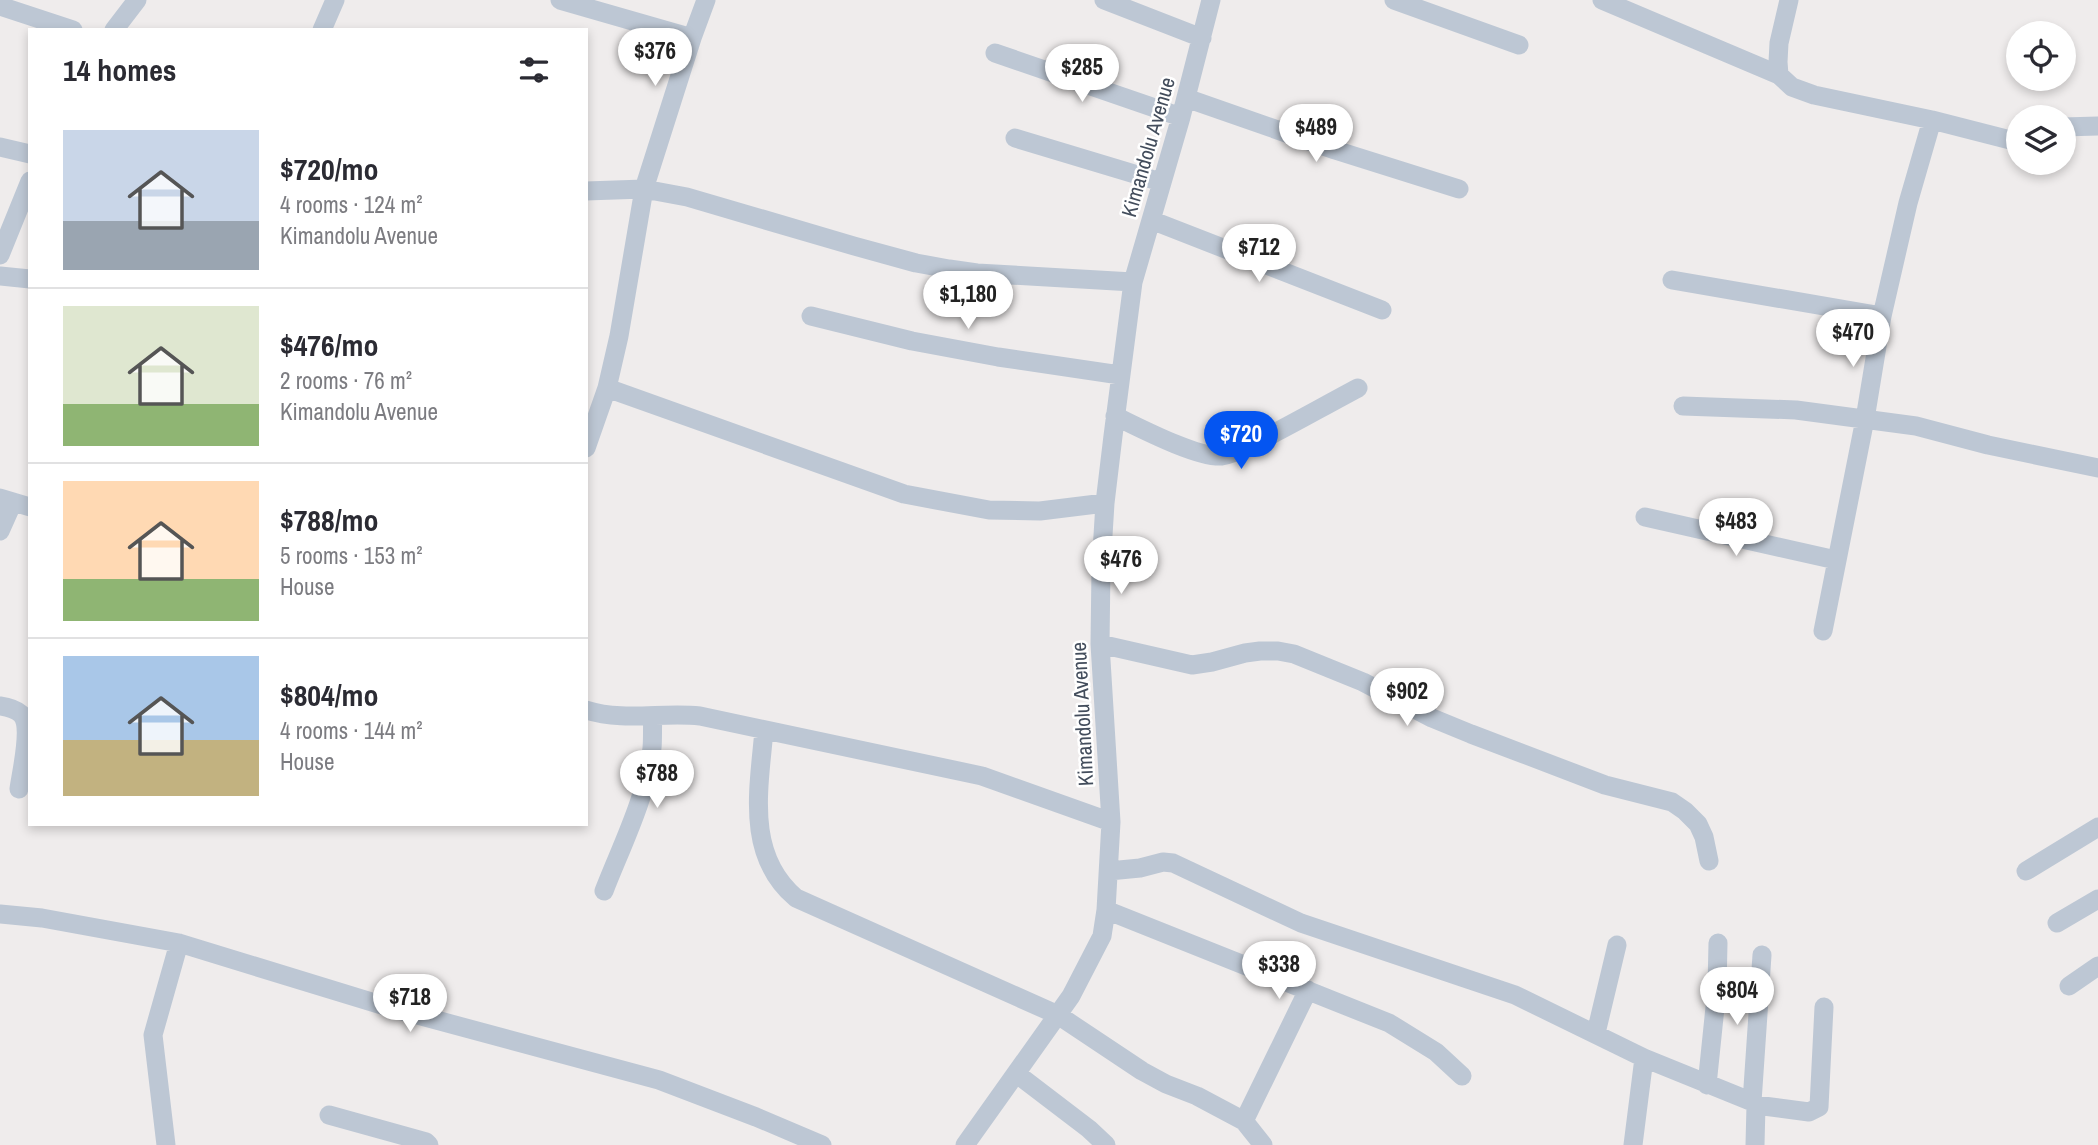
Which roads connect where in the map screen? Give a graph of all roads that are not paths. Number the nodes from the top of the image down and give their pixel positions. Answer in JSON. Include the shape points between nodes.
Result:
{"nodes":[{"id":1,"x":137,"y":0,"type":"edge"},
{"id":2,"x":335,"y":0,"type":"edge"},
{"id":3,"x":560,"y":0,"type":"edge"},
{"id":4,"x":706,"y":0,"type":"edge"},
{"id":5,"x":1104,"y":0,"type":"edge"},
{"id":6,"x":1211,"y":0,"type":"edge"},
{"id":7,"x":1394,"y":0,"type":"edge"},
{"id":8,"x":1602,"y":0,"type":"edge"},
{"id":9,"x":1789,"y":0,"type":"edge"},
{"id":10,"x":0,"y":6,"type":"edge"},
{"id":11,"x":122,"y":27,"type":"edge"},
{"id":12,"x":67,"y":28,"type":"edge"},
{"id":13,"x":323,"y":28,"type":"edge"},
{"id":14,"x":692,"y":38,"type":"junction"},
{"id":15,"x":1202,"y":38,"type":"junction"},
{"id":16,"x":1519,"y":46,"type":"dead end"},
{"id":17,"x":995,"y":53,"type":"dead end"},
{"id":18,"x":1779,"y":75,"type":"junction"},
{"id":19,"x":1184,"y":107,"type":"junction"},
{"id":20,"x":1932,"y":120,"type":"junction"},
{"id":21,"x":2098,"y":126,"type":"edge"},
{"id":22,"x":2076,"y":127,"type":"edge"},
{"id":23,"x":1015,"y":138,"type":"dead end"},
{"id":24,"x":2006,"y":139,"type":"edge"},
{"id":25,"x":0,"y":147,"type":"edge"},
{"id":26,"x":28,"y":154,"type":"edge"},
{"id":27,"x":1161,"y":182,"type":"junction"},
{"id":28,"x":28,"y":186,"type":"edge"},
{"id":29,"x":644,"y":189,"type":"junction"},
{"id":30,"x":1459,"y":189,"type":"dead end"},
{"id":31,"x":588,"y":191,"type":"edge"},
{"id":32,"x":1151,"y":220,"type":"junction"},
{"id":33,"x":0,"y":255,"type":"edge"},
{"id":34,"x":0,"y":276,"type":"edge"},
{"id":35,"x":28,"y":279,"type":"edge"},
{"id":36,"x":1672,"y":280,"type":"dead end"},
{"id":37,"x":1133,"y":282,"type":"junction"},
{"id":38,"x":1382,"y":310,"type":"dead end"},
{"id":39,"x":811,"y":316,"type":"dead end"},
{"id":40,"x":1882,"y":316,"type":"junction"},
{"id":41,"x":1120,"y":375,"type":"junction"},
{"id":42,"x":607,"y":388,"type":"junction"},
{"id":43,"x":1358,"y":388,"type":"dead end"},
{"id":44,"x":1683,"y":406,"type":"dead end"},
{"id":45,"x":1115,"y":416,"type":"junction"},
{"id":46,"x":1865,"y":419,"type":"junction"},
{"id":47,"x":588,"y":441,"type":"edge"},
{"id":48,"x":2098,"y":468,"type":"edge"},
{"id":49,"x":14,"y":502,"type":"edge"},
{"id":50,"x":1105,"y":503,"type":"junction"},
{"id":51,"x":1645,"y":517,"type":"dead end"},
{"id":52,"x":0,"y":531,"type":"edge"},
{"id":53,"x":1836,"y":560,"type":"junction"},
{"id":54,"x":1823,"y":631,"type":"dead end"},
{"id":55,"x":1100,"y":645,"type":"junction"},
{"id":56,"x":0,"y":706,"type":"edge"},
{"id":57,"x":588,"y":710,"type":"edge"},
{"id":58,"x":653,"y":716,"type":"junction"},
{"id":59,"x":764,"y":730,"type":"junction"},
{"id":60,"x":19,"y":789,"type":"dead end"},
{"id":61,"x":1111,"y":822,"type":"junction"},
{"id":62,"x":2098,"y":827,"type":"edge"},
{"id":63,"x":1709,"y":861,"type":"dead end"},
{"id":64,"x":1109,"y":871,"type":"junction"},
{"id":65,"x":2026,"y":871,"type":"dead end"},
{"id":66,"x":604,"y":891,"type":"dead end"},
{"id":67,"x":2098,"y":899,"type":"edge"},
{"id":68,"x":1106,"y":911,"type":"junction"},
{"id":69,"x":0,"y":914,"type":"edge"},
{"id":70,"x":2057,"y":923,"type":"dead end"},
{"id":71,"x":179,"y":943,"type":"junction"},
{"id":72,"x":1718,"y":943,"type":"dead end"},
{"id":73,"x":1617,"y":945,"type":"dead end"},
{"id":74,"x":1762,"y":955,"type":"dead end"},
{"id":75,"x":2098,"y":966,"type":"edge"},
{"id":76,"x":2069,"y":986,"type":"dead end"},
{"id":77,"x":1308,"y":990,"type":"junction"},
{"id":78,"x":1824,"y":1007,"type":"dead end"},
{"id":79,"x":1058,"y":1015,"type":"junction"},
{"id":80,"x":1596,"y":1033,"type":"junction"},
{"id":81,"x":1644,"y":1058,"type":"junction"},
{"id":82,"x":1017,"y":1074,"type":"junction"},
{"id":83,"x":1462,"y":1076,"type":"dead end"},
{"id":84,"x":1707,"y":1085,"type":"junction"},
{"id":85,"x":1754,"y":1104,"type":"junction"},
{"id":86,"x":329,"y":1115,"type":"dead end"},
{"id":87,"x":1244,"y":1121,"type":"junction"},
{"id":88,"x":166,"y":1145,"type":"edge"},
{"id":89,"x":429,"y":1145,"type":"edge"},
{"id":90,"x":822,"y":1145,"type":"edge"},
{"id":91,"x":965,"y":1145,"type":"edge"},
{"id":92,"x":1106,"y":1145,"type":"edge"},
{"id":93,"x":1263,"y":1145,"type":"edge"},
{"id":94,"x":1633,"y":1145,"type":"edge"},
{"id":95,"x":1755,"y":1145,"type":"edge"}],
"edges":[{"from":1,"to":11,"type":"street"},
{"from":2,"to":13,"type":"street"},
{"from":3,"to":14,"type":"street"},
{"from":4,"to":14,"type":"street"},
{"from":5,"to":15,"type":"street"},
{"from":6,"to":15,"type":"street","name":"Kimandolu Avenue"},
{"from":7,"to":16,"type":"street"},
{"from":8,"to":18,"type":"street"},
{"from":9,"to":18,"type":"street","via":[[1779,43]]},
{"from":10,"to":12,"type":"street"},
{"from":14,"to":29,"type":"street"},
{"from":15,"to":19,"type":"street","name":"Kimandolu Avenue"},
{"from":17,"to":19,"type":"street"},
{"from":18,"to":20,"type":"street","via":[[1792,87],[1814,94]]},
{"from":19,"to":27,"type":"street","name":"Kimandolu Avenue"},
{"from":19,"to":30,"type":"street"},
{"from":20,"to":24,"type":"street"},
{"from":20,"to":40,"type":"street"},
{"from":21,"to":22,"type":"street"},
{"from":23,"to":27,"type":"street"},
{"from":25,"to":26,"type":"street"},
{"from":27,"to":32,"type":"street","name":"Kimandolu Avenue"},
{"from":28,"to":33,"type":"street"},
{"from":29,"to":31,"type":"street"},
{"from":29,"to":37,"type":"street","via":[[938,267]]},
{"from":29,"to":42,"type":"street"},
{"from":32,"to":37,"type":"street","name":"Kimandolu Avenue"},
{"from":32,"to":38,"type":"street"},
{"from":34,"to":35,"type":"street"},
{"from":36,"to":40,"type":"street"},
{"from":37,"to":41,"type":"street","name":"Kimandolu Avenue"},
{"from":39,"to":41,"type":"street","via":[[912,341]]},
{"from":40,"to":46,"type":"street"},
{"from":41,"to":45,"type":"street","name":"Kimandolu Avenue"},
{"from":42,"to":47,"type":"street"},
{"from":42,"to":50,"type":"street","via":[[904,494],[989,510],[1040,511]]},
{"from":43,"to":45,"type":"street","via":[[1278,432],[1221,456],[1160,438]]},
{"from":44,"to":46,"type":"street","via":[[1796,410]]},
{"from":45,"to":50,"type":"street","name":"Kimandolu Avenue"},
{"from":46,"to":48,"type":"street","via":[[1916,426]]},
{"from":46,"to":53,"type":"street"},
{"from":49,"to":52,"type":"street"},
{"from":50,"to":55,"type":"street","name":"Kimandolu Avenue"},
{"from":51,"to":53,"type":"street"},
{"from":53,"to":54,"type":"street"},
{"from":55,"to":61,"type":"street","name":"Kimandolu Avenue"},
{"from":55,"to":63,"type":"street","via":[[1192,664],[1260,651],[1294,654],[1471,734],[1605,785],[1672,802],[1698,824]]},
{"from":56,"to":60,"type":"street","via":[[21,714],[27,729]]},
{"from":57,"to":58,"type":"street","via":[[620,717]]},
{"from":58,"to":59,"type":"street","via":[[700,716]]},
{"from":58,"to":66,"type":"street","via":[[645,782]]},
{"from":59,"to":61,"type":"street","via":[[982,776]]},
{"from":59,"to":79,"type":"street","via":[[758,801],[761,835],[766,859],[783,887],[810,905]]},
{"from":61,"to":64,"type":"street","name":"Kimandolu Avenue"},
{"from":62,"to":65,"type":"street"},
{"from":64,"to":68,"type":"street","name":"Kimandolu Avenue"},
{"from":64,"to":80,"type":"street","via":[[1173,863],[1301,923],[1515,995]]},
{"from":67,"to":70,"type":"street"},
{"from":68,"to":77,"type":"street"},
{"from":68,"to":79,"type":"street","name":"Kimandolu Avenue","via":[[1102,936]]},
{"from":69,"to":71,"type":"street"},
{"from":71,"to":88,"type":"street","via":[[153,1035]]},
{"from":71,"to":90,"type":"street","via":[[388,1007],[659,1080]]},
{"from":72,"to":84,"type":"street"},
{"from":73,"to":80,"type":"street"},
{"from":74,"to":85,"type":"street"},
{"from":75,"to":76,"type":"street"},
{"from":77,"to":83,"type":"street","via":[[1389,1023],[1436,1052]]},
{"from":77,"to":87,"type":"street"},
{"from":78,"to":85,"type":"street","via":[[1819,1107],[1809,1112]]},
{"from":79,"to":82,"type":"street","name":"Kimandolu Avenue"},
{"from":79,"to":87,"type":"street","via":[[1142,1071]]},
{"from":80,"to":81,"type":"street"},
{"from":81,"to":84,"type":"street"},
{"from":81,"to":94,"type":"street"},
{"from":82,"to":91,"type":"street","name":"Kimandolu Avenue"},
{"from":82,"to":92,"type":"street"},
{"from":84,"to":85,"type":"street"},
{"from":85,"to":95,"type":"street"},
{"from":86,"to":89,"type":"street"},
{"from":87,"to":93,"type":"street"}]}
